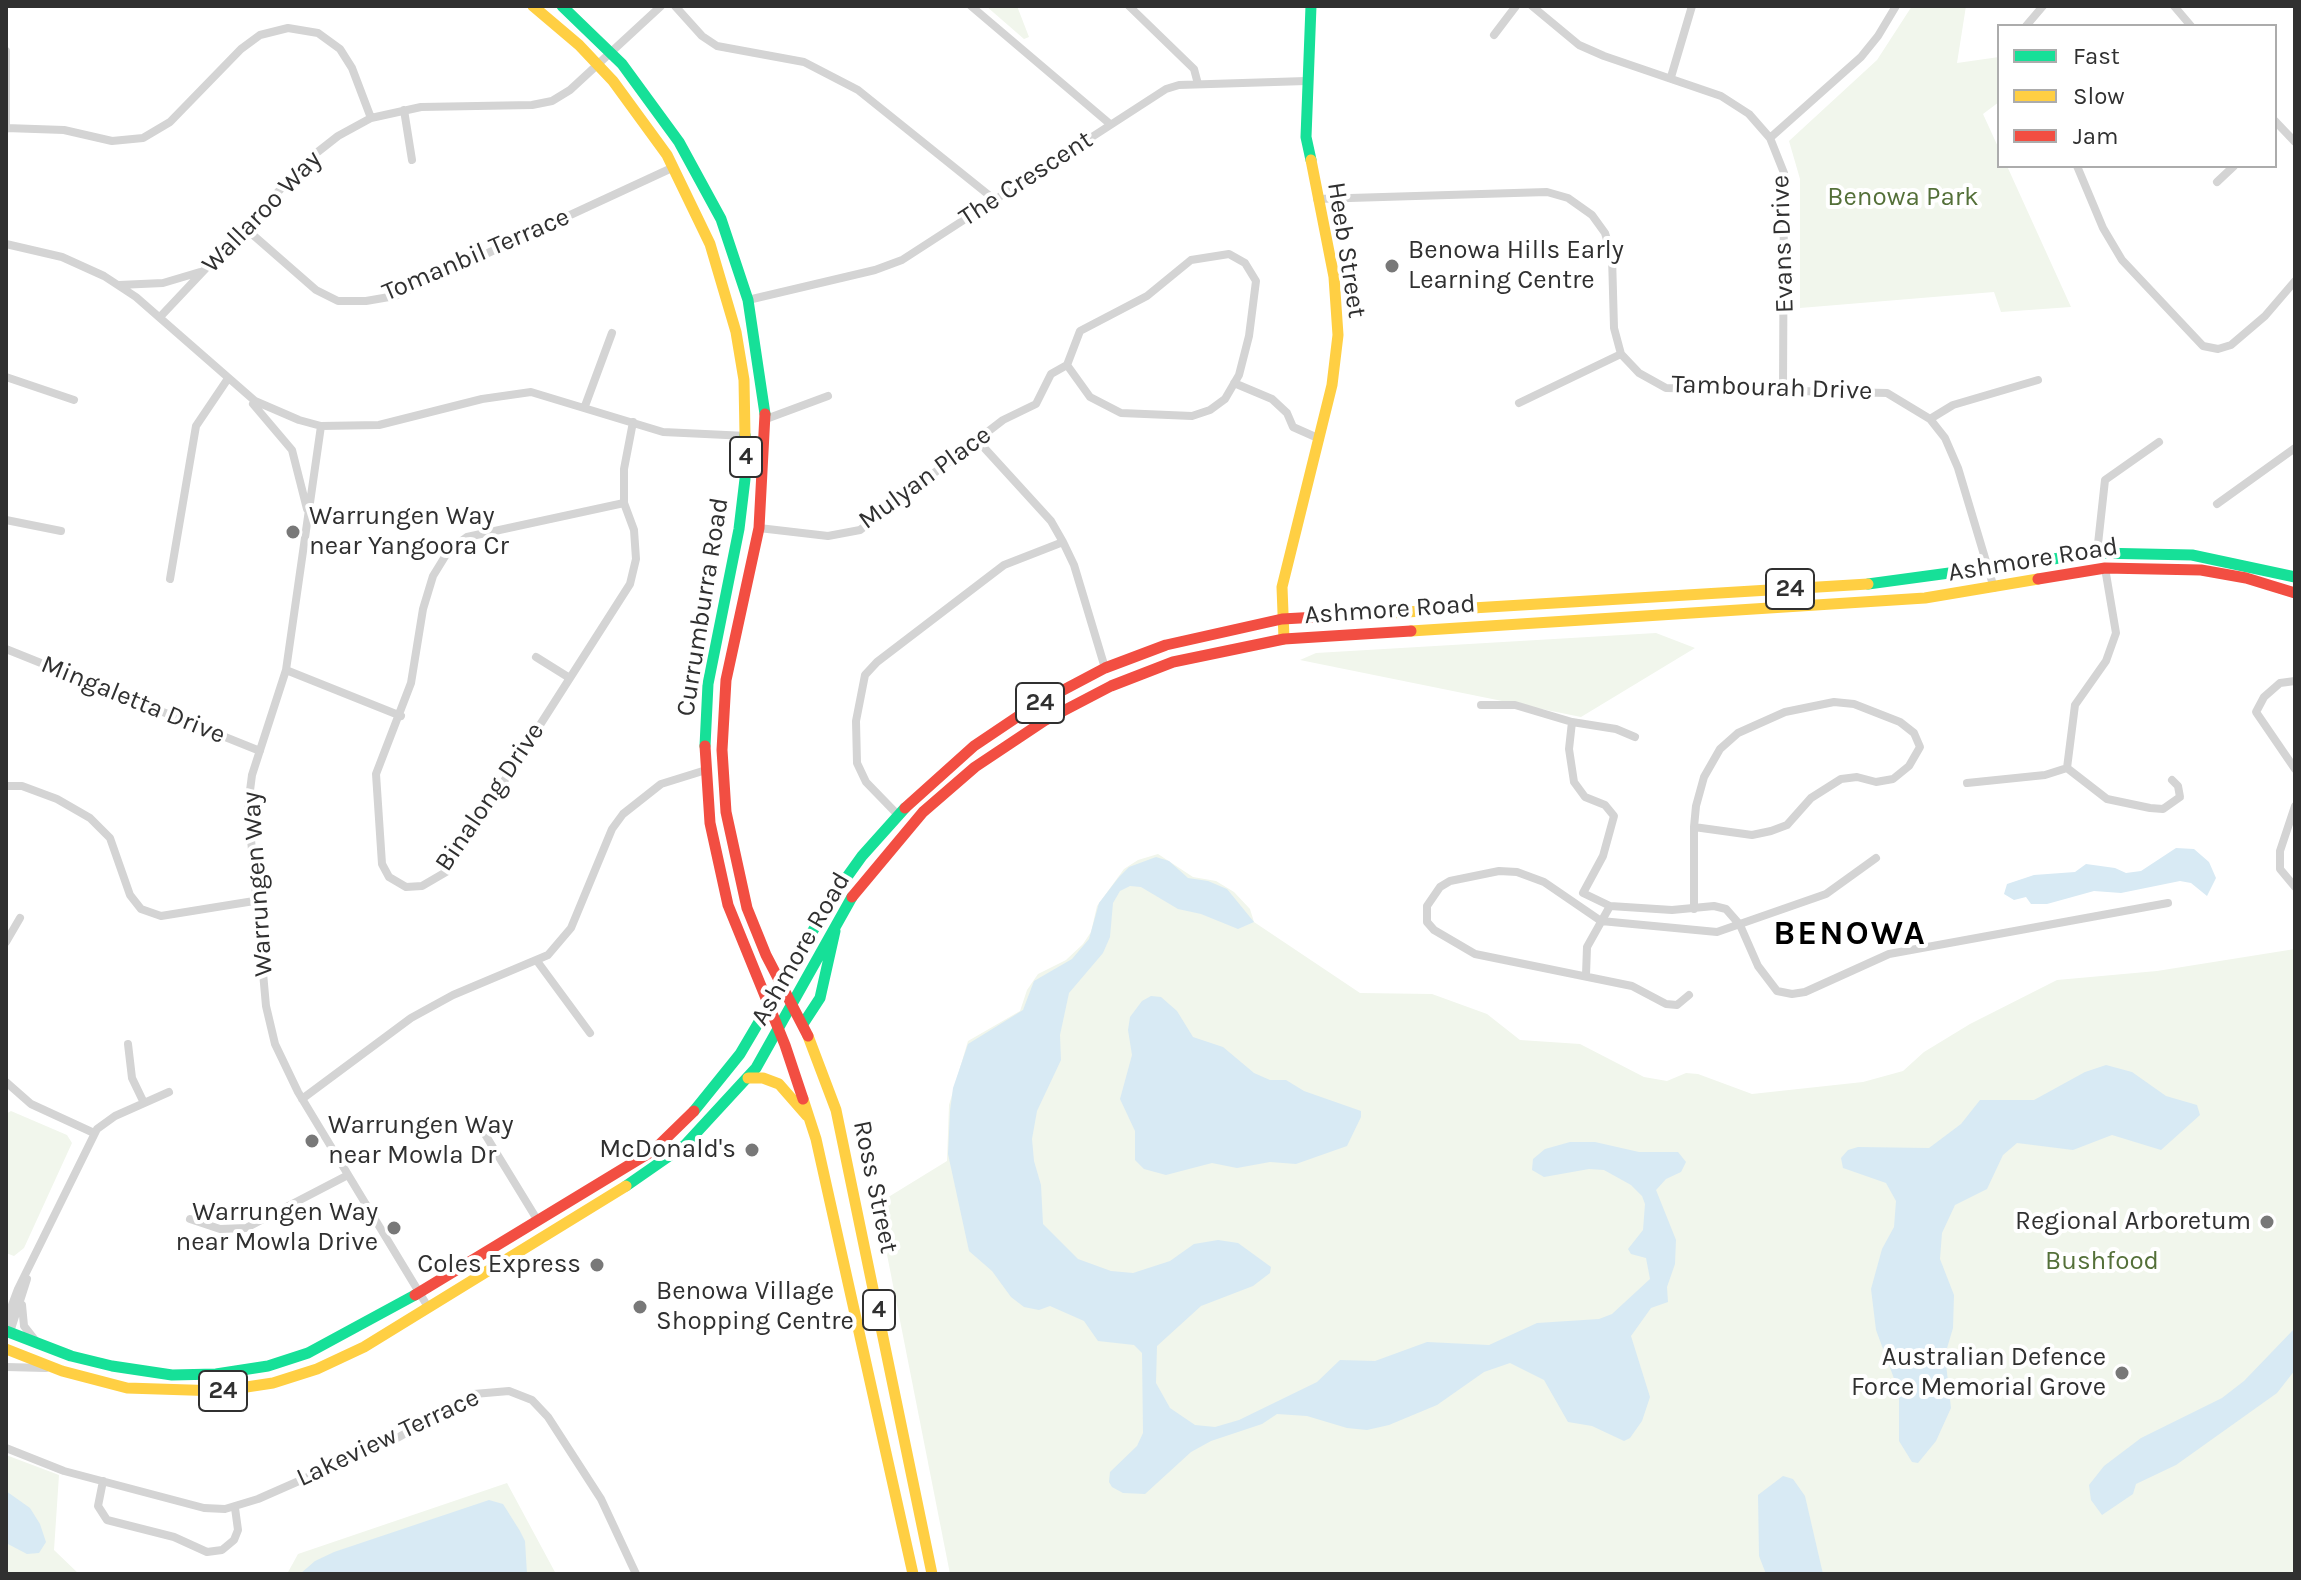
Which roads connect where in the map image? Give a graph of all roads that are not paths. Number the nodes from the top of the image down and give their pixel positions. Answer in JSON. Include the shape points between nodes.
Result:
{"nodes":[{"id":1,"x":533,"y":6,"type":"edge"},
{"id":2,"x":562,"y":6,"type":"edge"},
{"id":3,"x":661,"y":6,"type":"edge"},
{"id":4,"x":675,"y":6,"type":"edge"},
{"id":5,"x":971,"y":6,"type":"edge"},
{"id":6,"x":1129,"y":6,"type":"edge"},
{"id":7,"x":1311,"y":6,"type":"edge"},
{"id":8,"x":1516,"y":6,"type":"edge"},
{"id":9,"x":1532,"y":6,"type":"edge"},
{"id":10,"x":1692,"y":6,"type":"edge"},
{"id":11,"x":1896,"y":6,"type":"edge"},
{"id":12,"x":2043,"y":6,"type":"edge"},
{"id":13,"x":2174,"y":6,"type":"edge"},
{"id":14,"x":2028,"y":24,"type":"edge"},
{"id":15,"x":2189,"y":24,"type":"edge"},
{"id":16,"x":1494,"y":35,"type":"dead end"},
{"id":17,"x":6,"y":51,"type":"edge"},
{"id":18,"x":611,"y":52,"type":"junction"},
{"id":19,"x":598,"y":64,"type":"junction"},
{"id":20,"x":1671,"y":77,"type":"junction"},
{"id":21,"x":1306,"y":81,"type":"junction"},
{"id":22,"x":1198,"y":84,"type":"junction"},
{"id":23,"x":404,"y":110,"type":"junction"},
{"id":24,"x":371,"y":118,"type":"junction"},
{"id":25,"x":1110,"y":124,"type":"junction"},
{"id":26,"x":2277,"y":125,"type":"edge"},
{"id":27,"x":6,"y":129,"type":"edge"},
{"id":28,"x":1770,"y":138,"type":"junction"},
{"id":29,"x":2295,"y":142,"type":"edge"},
{"id":30,"x":412,"y":160,"type":"dead end"},
{"id":31,"x":674,"y":167,"type":"junction"},
{"id":32,"x":2078,"y":168,"type":"edge"},
{"id":33,"x":2232,"y":168,"type":"edge"},
{"id":34,"x":2217,"y":182,"type":"dead end"},
{"id":35,"x":1317,"y":199,"type":"junction"},
{"id":36,"x":995,"y":200,"type":"junction"},
{"id":37,"x":245,"y":228,"type":"junction"},
{"id":38,"x":6,"y":244,"type":"edge"},
{"id":39,"x":205,"y":270,"type":"junction"},
{"id":40,"x":2295,"y":283,"type":"edge"},
{"id":41,"x":118,"y":285,"type":"junction"},
{"id":42,"x":748,"y":300,"type":"junction"},
{"id":43,"x":160,"y":317,"type":"junction"},
{"id":44,"x":612,"y":333,"type":"dead end"},
{"id":45,"x":1621,"y":354,"type":"junction"},
{"id":46,"x":1067,"y":365,"type":"junction"},
{"id":47,"x":6,"y":377,"type":"edge"},
{"id":48,"x":227,"y":380,"type":"junction"},
{"id":49,"x":2038,"y":380,"type":"dead end"},
{"id":50,"x":1234,"y":383,"type":"junction"},
{"id":51,"x":1783,"y":389,"type":"junction"},
{"id":52,"x":241,"y":391,"type":"junction"},
{"id":53,"x":828,"y":396,"type":"dead end"},
{"id":54,"x":74,"y":400,"type":"dead end"},
{"id":55,"x":1519,"y":403,"type":"dead end"},
{"id":56,"x":585,"y":406,"type":"junction"},
{"id":57,"x":766,"y":419,"type":"junction"},
{"id":58,"x":1930,"y":419,"type":"junction"},
{"id":59,"x":633,"y":422,"type":"junction"},
{"id":60,"x":321,"y":426,"type":"junction"},
{"id":61,"x":747,"y":436,"type":"junction"},
{"id":62,"x":1320,"y":439,"type":"junction"},
{"id":63,"x":978,"y":441,"type":"junction"},
{"id":64,"x":2159,"y":442,"type":"dead end"},
{"id":65,"x":2295,"y":448,"type":"edge"},
{"id":66,"x":624,"y":503,"type":"junction"},
{"id":67,"x":2217,"y":504,"type":"dead end"},
{"id":68,"x":309,"y":518,"type":"junction"},
{"id":69,"x":6,"y":520,"type":"edge"},
{"id":70,"x":759,"y":528,"type":"junction"},
{"id":71,"x":61,"y":531,"type":"dead end"},
{"id":72,"x":1063,"y":542,"type":"junction"},
{"id":73,"x":2097,"y":553,"type":"junction"},
{"id":74,"x":2105,"y":568,"type":"junction"},
{"id":75,"x":1990,"y":570,"type":"junction"},
{"id":76,"x":2295,"y":577,"type":"edge"},
{"id":77,"x":170,"y":579,"type":"dead end"},
{"id":78,"x":1994,"y":588,"type":"junction"},
{"id":79,"x":2295,"y":593,"type":"edge"},
{"id":80,"x":1282,"y":619,"type":"junction"},
{"id":81,"x":1284,"y":639,"type":"junction"},
{"id":82,"x":6,"y":649,"type":"edge"},
{"id":83,"x":536,"y":657,"type":"dead end"},
{"id":84,"x":1105,"y":668,"type":"junction"},
{"id":85,"x":286,"y":670,"type":"junction"},
{"id":86,"x":568,"y":677,"type":"junction"},
{"id":87,"x":2295,"y":681,"type":"edge"},
{"id":88,"x":1481,"y":705,"type":"dead end"},
{"id":89,"x":401,"y":716,"type":"junction"},
{"id":90,"x":1572,"y":722,"type":"junction"},
{"id":91,"x":1635,"y":737,"type":"dead end"},
{"id":92,"x":260,"y":751,"type":"junction"},
{"id":93,"x":2067,"y":768,"type":"junction"},
{"id":94,"x":2295,"y":769,"type":"edge"},
{"id":95,"x":706,"y":770,"type":"junction"},
{"id":96,"x":2172,"y":780,"type":"dead end"},
{"id":97,"x":1967,"y":783,"type":"dead end"},
{"id":98,"x":6,"y":786,"type":"edge"},
{"id":99,"x":2295,"y":806,"type":"edge"},
{"id":100,"x":898,"y":815,"type":"junction"},
{"id":101,"x":1694,"y":827,"type":"junction"},
{"id":102,"x":1876,"y":858,"type":"dead end"},
{"id":103,"x":2295,"y":887,"type":"edge"},
{"id":104,"x":254,"y":901,"type":"junction"},
{"id":105,"x":2168,"y":903,"type":"dead end"},
{"id":106,"x":1610,"y":906,"type":"junction"},
{"id":107,"x":1694,"y":909,"type":"junction"},
{"id":108,"x":839,"y":916,"type":"junction"},
{"id":109,"x":20,"y":918,"type":"dead end"},
{"id":110,"x":1601,"y":921,"type":"junction"},
{"id":111,"x":1740,"y":925,"type":"junction"},
{"id":112,"x":6,"y":942,"type":"edge"},
{"id":113,"x":537,"y":961,"type":"junction"},
{"id":114,"x":1586,"y":975,"type":"junction"},
{"id":115,"x":782,"y":985,"type":"junction"},
{"id":116,"x":1689,"y":995,"type":"dead end"},
{"id":117,"x":793,"y":1003,"type":"junction"},
{"id":118,"x":770,"y":1006,"type":"junction"},
{"id":119,"x":803,"y":1024,"type":"junction"},
{"id":120,"x":780,"y":1031,"type":"junction"},
{"id":121,"x":590,"y":1033,"type":"dead end"},
{"id":122,"x":128,"y":1044,"type":"dead end"},
{"id":123,"x":748,"y":1078,"type":"junction"},
{"id":124,"x":6,"y":1082,"type":"edge"},
{"id":125,"x":169,"y":1092,"type":"dead end"},
{"id":126,"x":302,"y":1099,"type":"junction"},
{"id":127,"x":144,"y":1103,"type":"junction"},
{"id":128,"x":811,"y":1122,"type":"junction"},
{"id":129,"x":483,"y":1131,"type":"dead end"},
{"id":130,"x":94,"y":1133,"type":"junction"},
{"id":131,"x":348,"y":1175,"type":"junction"},
{"id":132,"x":190,"y":1219,"type":"dead end"},
{"id":133,"x":538,"y":1221,"type":"junction"},
{"id":134,"x":29,"y":1271,"type":"junction"},
{"id":135,"x":24,"y":1288,"type":"junction"},
{"id":136,"x":420,"y":1292,"type":"junction"},
{"id":137,"x":428,"y":1307,"type":"junction"},
{"id":138,"x":8,"y":1310,"type":"edge"},
{"id":139,"x":7,"y":1328,"type":"edge"},
{"id":140,"x":38,"y":1343,"type":"junction"},
{"id":141,"x":6,"y":1348,"type":"edge"},
{"id":142,"x":6,"y":1367,"type":"edge"},
{"id":143,"x":59,"y":1369,"type":"junction"},
{"id":144,"x":6,"y":1448,"type":"edge"},
{"id":145,"x":103,"y":1481,"type":"junction"},
{"id":146,"x":235,"y":1508,"type":"junction"},
{"id":147,"x":636,"y":1574,"type":"edge"},
{"id":148,"x":913,"y":1574,"type":"edge"},
{"id":149,"x":932,"y":1574,"type":"edge"}],
"edges":[{"from":1,"to":19,"type":"main road","name":"Currumburra Road","number":"4"},
{"from":2,"to":18,"type":"main road","name":"Currumburra Road","number":"4"},
{"from":3,"to":18,"type":"street","name":"Wallaroo Way"},
{"from":4,"to":36,"type":"street","via":[[717,46],[804,62],[858,90]]},
{"from":5,"to":25,"type":"street"},
{"from":6,"to":22,"type":"street","via":[[1194,69]]},
{"from":7,"to":21,"type":"main road","name":"Heeb Street"},
{"from":8,"to":16,"type":"street"},
{"from":9,"to":20,"type":"street","name":"Evans Drive","via":[[1579,45]]},
{"from":10,"to":20,"type":"street"},
{"from":11,"to":28,"type":"street","via":[[1861,57]]},
{"from":12,"to":14,"type":"street"},
{"from":13,"to":15,"type":"street"},
{"from":17,"to":27,"type":"street"},
{"from":18,"to":19,"type":"street","name":"Wallaroo Way"},
{"from":18,"to":42,"type":"main road","name":"Currumburra Road","number":"4","via":[[654,103],[692,163],[721,219]]},
{"from":19,"to":23,"type":"street","name":"Wallaroo Way","via":[[570,90],[545,103]]},
{"from":19,"to":31,"type":"main road","name":"Currumburra Road","number":"4","via":[[643,118]]},
{"from":20,"to":28,"type":"street","name":"Evans Drive","via":[[1721,96],[1749,114]]},
{"from":21,"to":22,"type":"street","name":"The Crescent"},
{"from":21,"to":35,"type":"main road","name":"Heeb Street","via":[[1306,137]]},
{"from":22,"to":25,"type":"street","name":"The Crescent","via":[[1166,89]]},
{"from":23,"to":24,"type":"street","name":"Wallaroo Way"},
{"from":23,"to":30,"type":"street"},
{"from":24,"to":27,"type":"street","via":[[340,49],[318,33],[288,28],[260,35],[241,49],[170,122],[143,138],[112,141],[64,130]]},
{"from":24,"to":37,"type":"street","name":"Wallaroo Way","via":[[310,158]]},
{"from":25,"to":36,"type":"street","name":"The Crescent"},
{"from":26,"to":29,"type":"street"},
{"from":28,"to":51,"type":"street","name":"Evans Drive","via":[[1784,173]]},
{"from":31,"to":37,"type":"street","name":"Tomanbil Terrace","via":[[395,296],[366,301],[338,301],[316,290]]},
{"from":31,"to":61,"type":"main road","name":"Currumburra Road","number":"4","via":[[710,244],[728,299],[742,364]]},
{"from":32,"to":40,"type":"street","via":[[2122,260],[2203,346],[2231,345]]},
{"from":33,"to":34,"type":"street"},
{"from":35,"to":45,"type":"street","via":[[1547,192],[1568,198],[1592,215],[1605,233]]},
{"from":35,"to":62,"type":"main road","name":"Heeb Street","via":[[1338,314],[1332,385]]},
{"from":36,"to":42,"type":"street","name":"The Crescent","via":[[889,266]]},
{"from":37,"to":39,"type":"street","name":"Wallaroo Way"},
{"from":38,"to":41,"type":"street","via":[[62,257]]},
{"from":39,"to":41,"type":"street","via":[[163,283]]},
{"from":39,"to":43,"type":"street","name":"Wallaroo Way"},
{"from":41,"to":43,"type":"street"},
{"from":42,"to":57,"type":"main road","name":"Currumburra Road","number":"4"},
{"from":43,"to":48,"type":"street"},
{"from":44,"to":56,"type":"street"},
{"from":45,"to":51,"type":"street","name":"Tambourah Drive","via":[[1639,373],[1666,388]]},
{"from":45,"to":55,"type":"street"},
{"from":46,"to":50,"type":"street","name":"Mulyan Place","via":[[1090,397],[1121,413],[1192,416],[1225,399]]},
{"from":46,"to":50,"type":"street","name":"Mulyan Place","via":[[1080,331],[1147,296],[1191,260],[1229,254],[1245,263],[1256,281],[1249,336]]},
{"from":46,"to":63,"type":"street","name":"Mulyan Place","via":[[1051,374],[1036,404],[1003,420]]},
{"from":47,"to":54,"type":"street"},
{"from":48,"to":52,"type":"street"},
{"from":48,"to":77,"type":"street","via":[[193,435]]},
{"from":49,"to":58,"type":"street","via":[[1953,405]]},
{"from":50,"to":62,"type":"street","via":[[1272,399],[1293,427]]},
{"from":51,"to":58,"type":"street","name":"Tambourah Drive","via":[[1887,393]]},
{"from":52,"to":60,"type":"street","via":[[264,407]]},
{"from":52,"to":68,"type":"street","via":[[292,450]]},
{"from":53,"to":57,"type":"street"},
{"from":56,"to":59,"type":"street"},
{"from":56,"to":60,"type":"street","via":[[531,392],[508,393],[379,425]]},
{"from":57,"to":70,"type":"main road","name":"Currumburra Road","number":"4"},
{"from":58,"to":75,"type":"street","name":"Tambourah Drive","via":[[1958,468]]},
{"from":59,"to":61,"type":"street","via":[[663,432]]},
{"from":59,"to":66,"type":"street","name":"Binalong Drive"},
{"from":60,"to":68,"type":"street","name":"Warrungen Way"},
{"from":61,"to":95,"type":"main road","name":"Currumburra Road","number":"4","via":[[739,529],[708,684]]},
{"from":62,"to":80,"type":"main road","name":"Heeb Street","via":[[1282,587]]},
{"from":63,"to":70,"type":"street","name":"Mulyan Place","via":[[860,530],[828,536]]},
{"from":63,"to":72,"type":"street","via":[[1051,521]]},
{"from":64,"to":73,"type":"street","via":[[2105,480]]},
{"from":65,"to":67,"type":"street"},
{"from":66,"to":86,"type":"street","name":"Binalong Drive","via":[[634,530],[636,559],[630,584]]},
{"from":66,"to":89,"type":"street","name":"Binalong Drive","via":[[467,537],[449,550],[433,576],[423,609]]},
{"from":68,"to":85,"type":"street","name":"Warrungen Way"},
{"from":69,"to":71,"type":"street"},
{"from":70,"to":115,"type":"main road","name":"Currumburra Road","number":"4","via":[[726,680],[723,770],[741,885]]},
{"from":72,"to":84,"type":"street"},
{"from":72,"to":100,"type":"street","via":[[1004,565],[865,675],[856,721],[857,763],[866,782]]},
{"from":73,"to":75,"type":"main road","name":"Ashmore Road","number":"24"},
{"from":73,"to":76,"type":"main road","name":"Ashmore Road","number":"24","via":[[2192,555]]},
{"from":74,"to":78,"type":"main road","name":"Ashmore Road","number":"24"},
{"from":74,"to":79,"type":"main road","name":"Ashmore Road","number":"24","via":[[2201,570]]},
{"from":74,"to":93,"type":"street","via":[[2116,633],[2106,661],[2075,705]]},
{"from":75,"to":78,"type":"street","name":"Tambourah Drive"},
{"from":75,"to":80,"type":"main road","name":"Ashmore Road","number":"24","via":[[1888,583]]},
{"from":78,"to":81,"type":"main road","name":"Ashmore Road","number":"24","via":[[1925,598]]},
{"from":80,"to":81,"type":"main road","name":"Heeb Street"},
{"from":80,"to":84,"type":"main road","name":"Ashmore Road","number":"24","via":[[1208,633]]},
{"from":81,"to":108,"type":"main road","name":"Ashmore Road","number":"24","via":[[1161,667],[1111,686],[1013,740],[923,812]]},
{"from":82,"to":92,"type":"street","name":"Mingaletta Drive"},
{"from":83,"to":86,"type":"street"},
{"from":84,"to":100,"type":"main road","name":"Ashmore Road","number":"24","via":[[987,737],[933,779]]},
{"from":85,"to":89,"type":"street"},
{"from":85,"to":92,"type":"street","name":"Warrungen Way"},
{"from":86,"to":89,"type":"street","name":"Binalong Drive","via":[[446,872],[422,886],[406,887],[389,877],[382,864],[376,774]]},
{"from":87,"to":94,"type":"street","via":[[2280,683],[2256,712]]},
{"from":88,"to":90,"type":"street","via":[[1515,705]]},
{"from":90,"to":91,"type":"street"},
{"from":90,"to":106,"type":"street","via":[[1574,782],[1585,797],[1605,805],[1614,816],[1603,856],[1583,893]]},
{"from":92,"to":104,"type":"street","name":"Warrungen Way","via":[[248,806]]},
{"from":93,"to":96,"type":"street","via":[[2107,799],[2150,808],[2163,809],[2180,797]]},
{"from":93,"to":97,"type":"street"},
{"from":95,"to":113,"type":"street","via":[[661,784],[623,814],[571,928]]},
{"from":95,"to":118,"type":"main road","name":"Currumburra Road","number":"4","via":[[710,823],[728,905]]},
{"from":98,"to":104,"type":"street","via":[[57,799],[90,818],[110,838],[130,895],[141,909],[161,916]]},
{"from":99,"to":103,"type":"street","via":[[2280,851],[2280,869]]},
{"from":100,"to":115,"type":"main road","name":"Ashmore Road","number":"24","via":[[834,895]]},
{"from":101,"to":101,"type":"street","via":[[1704,777],[1720,749],[1738,733],[1785,712],[1834,702],[1882,714],[1914,733],[1920,747],[1893,779],[1841,779],[1811,798],[1787,825],[1752,835]]},
{"from":101,"to":107,"type":"street"},
{"from":102,"to":111,"type":"street","via":[[1826,894]]},
{"from":104,"to":126,"type":"street","name":"Warrungen Way","via":[[275,1044]]},
{"from":105,"to":111,"type":"street","via":[[1889,954],[1792,994],[1777,991],[1767,980]]},
{"from":106,"to":107,"type":"street"},
{"from":106,"to":110,"type":"street"},
{"from":107,"to":111,"type":"street","via":[[1726,909]]},
{"from":108,"to":117,"type":"main road","name":"Ashmore Road","number":"24"},
{"from":108,"to":119,"type":"main road","via":[[819,1001]]},
{"from":109,"to":112,"type":"street"},
{"from":110,"to":111,"type":"street","via":[[1717,932]]},
{"from":110,"to":114,"type":"street","via":[[1587,947]]},
{"from":110,"to":114,"type":"street","via":[[1544,882],[1517,872],[1450,881],[1427,906],[1427,922],[1434,930],[1475,954]]},
{"from":113,"to":121,"type":"street"},
{"from":113,"to":126,"type":"street","via":[[411,1018]]},
{"from":114,"to":116,"type":"street","via":[[1632,986],[1666,1004],[1677,1005]]},
{"from":115,"to":117,"type":"main road","name":"Currumburra Road","number":"4"},
{"from":115,"to":118,"type":"main road","name":"Ashmore Road","number":"24"},
{"from":117,"to":119,"type":"main road","name":"Ross Street","number":"4"},
{"from":117,"to":120,"type":"main road","name":"Ashmore Road","number":"24"},
{"from":118,"to":120,"type":"main road","name":"Currumburra Road","number":"4"},
{"from":118,"to":133,"type":"main road","name":"Ashmore Road","number":"24","via":[[731,1066],[679,1128],[654,1150]]},
{"from":119,"to":149,"type":"main road","name":"Ross Street","number":"4","via":[[840,1127]]},
{"from":120,"to":123,"type":"main road","name":"Ashmore Road","number":"24"},
{"from":120,"to":128,"type":"main road","name":"Ross Street","number":"4"},
{"from":122,"to":127,"type":"street","via":[[132,1078]]},
{"from":123,"to":128,"type":"main road","via":[[781,1086]]},
{"from":123,"to":137,"type":"main road","name":"Ashmore Road","number":"24","via":[[700,1131],[652,1171]]},
{"from":124,"to":130,"type":"street","via":[[31,1104]]},
{"from":125,"to":127,"type":"street"},
{"from":126,"to":131,"type":"street","name":"Warrungen Way"},
{"from":127,"to":130,"type":"street"},
{"from":128,"to":148,"type":"main road","name":"Ross Street","number":"4"},
{"from":129,"to":133,"type":"street"},
{"from":130,"to":134,"type":"street"},
{"from":131,"to":132,"type":"street","via":[[246,1228],[220,1229]]},
{"from":131,"to":136,"type":"street","name":"Warrungen Way"},
{"from":133,"to":136,"type":"main road","name":"Ashmore Road","number":"24"},
{"from":134,"to":135,"type":"street"},
{"from":134,"to":138,"type":"street"},
{"from":135,"to":139,"type":"street"},
{"from":135,"to":140,"type":"street","via":[[24,1323]]},
{"from":136,"to":137,"type":"street","name":"Warrungen Way"},
{"from":136,"to":140,"type":"main road","name":"Ashmore Road","number":"24","via":[[308,1353],[216,1374],[138,1371]]},
{"from":137,"to":143,"type":"main road","name":"Ashmore Road","number":"24","via":[[353,1352],[273,1383],[173,1392],[127,1388]]},
{"from":138,"to":139,"type":"street"},
{"from":139,"to":140,"type":"main road","name":"Ashmore Road","number":"24"},
{"from":139,"to":141,"type":"main road"},
{"from":141,"to":143,"type":"main road","name":"Ashmore Road","number":"24"},
{"from":142,"to":143,"type":"street"},
{"from":144,"to":145,"type":"street","name":"Lakeview Terrace","via":[[43,1465]]},
{"from":145,"to":146,"type":"street","name":"Lakeview Terrace","via":[[209,1509]]},
{"from":145,"to":146,"type":"street","via":[[98,1506],[107,1520],[177,1537],[207,1552],[222,1550],[234,1540]]},
{"from":146,"to":147,"type":"street","name":"Lakeview Terrace","via":[[404,1435],[474,1394],[503,1390],[526,1397],[548,1417],[596,1491]]}]}
